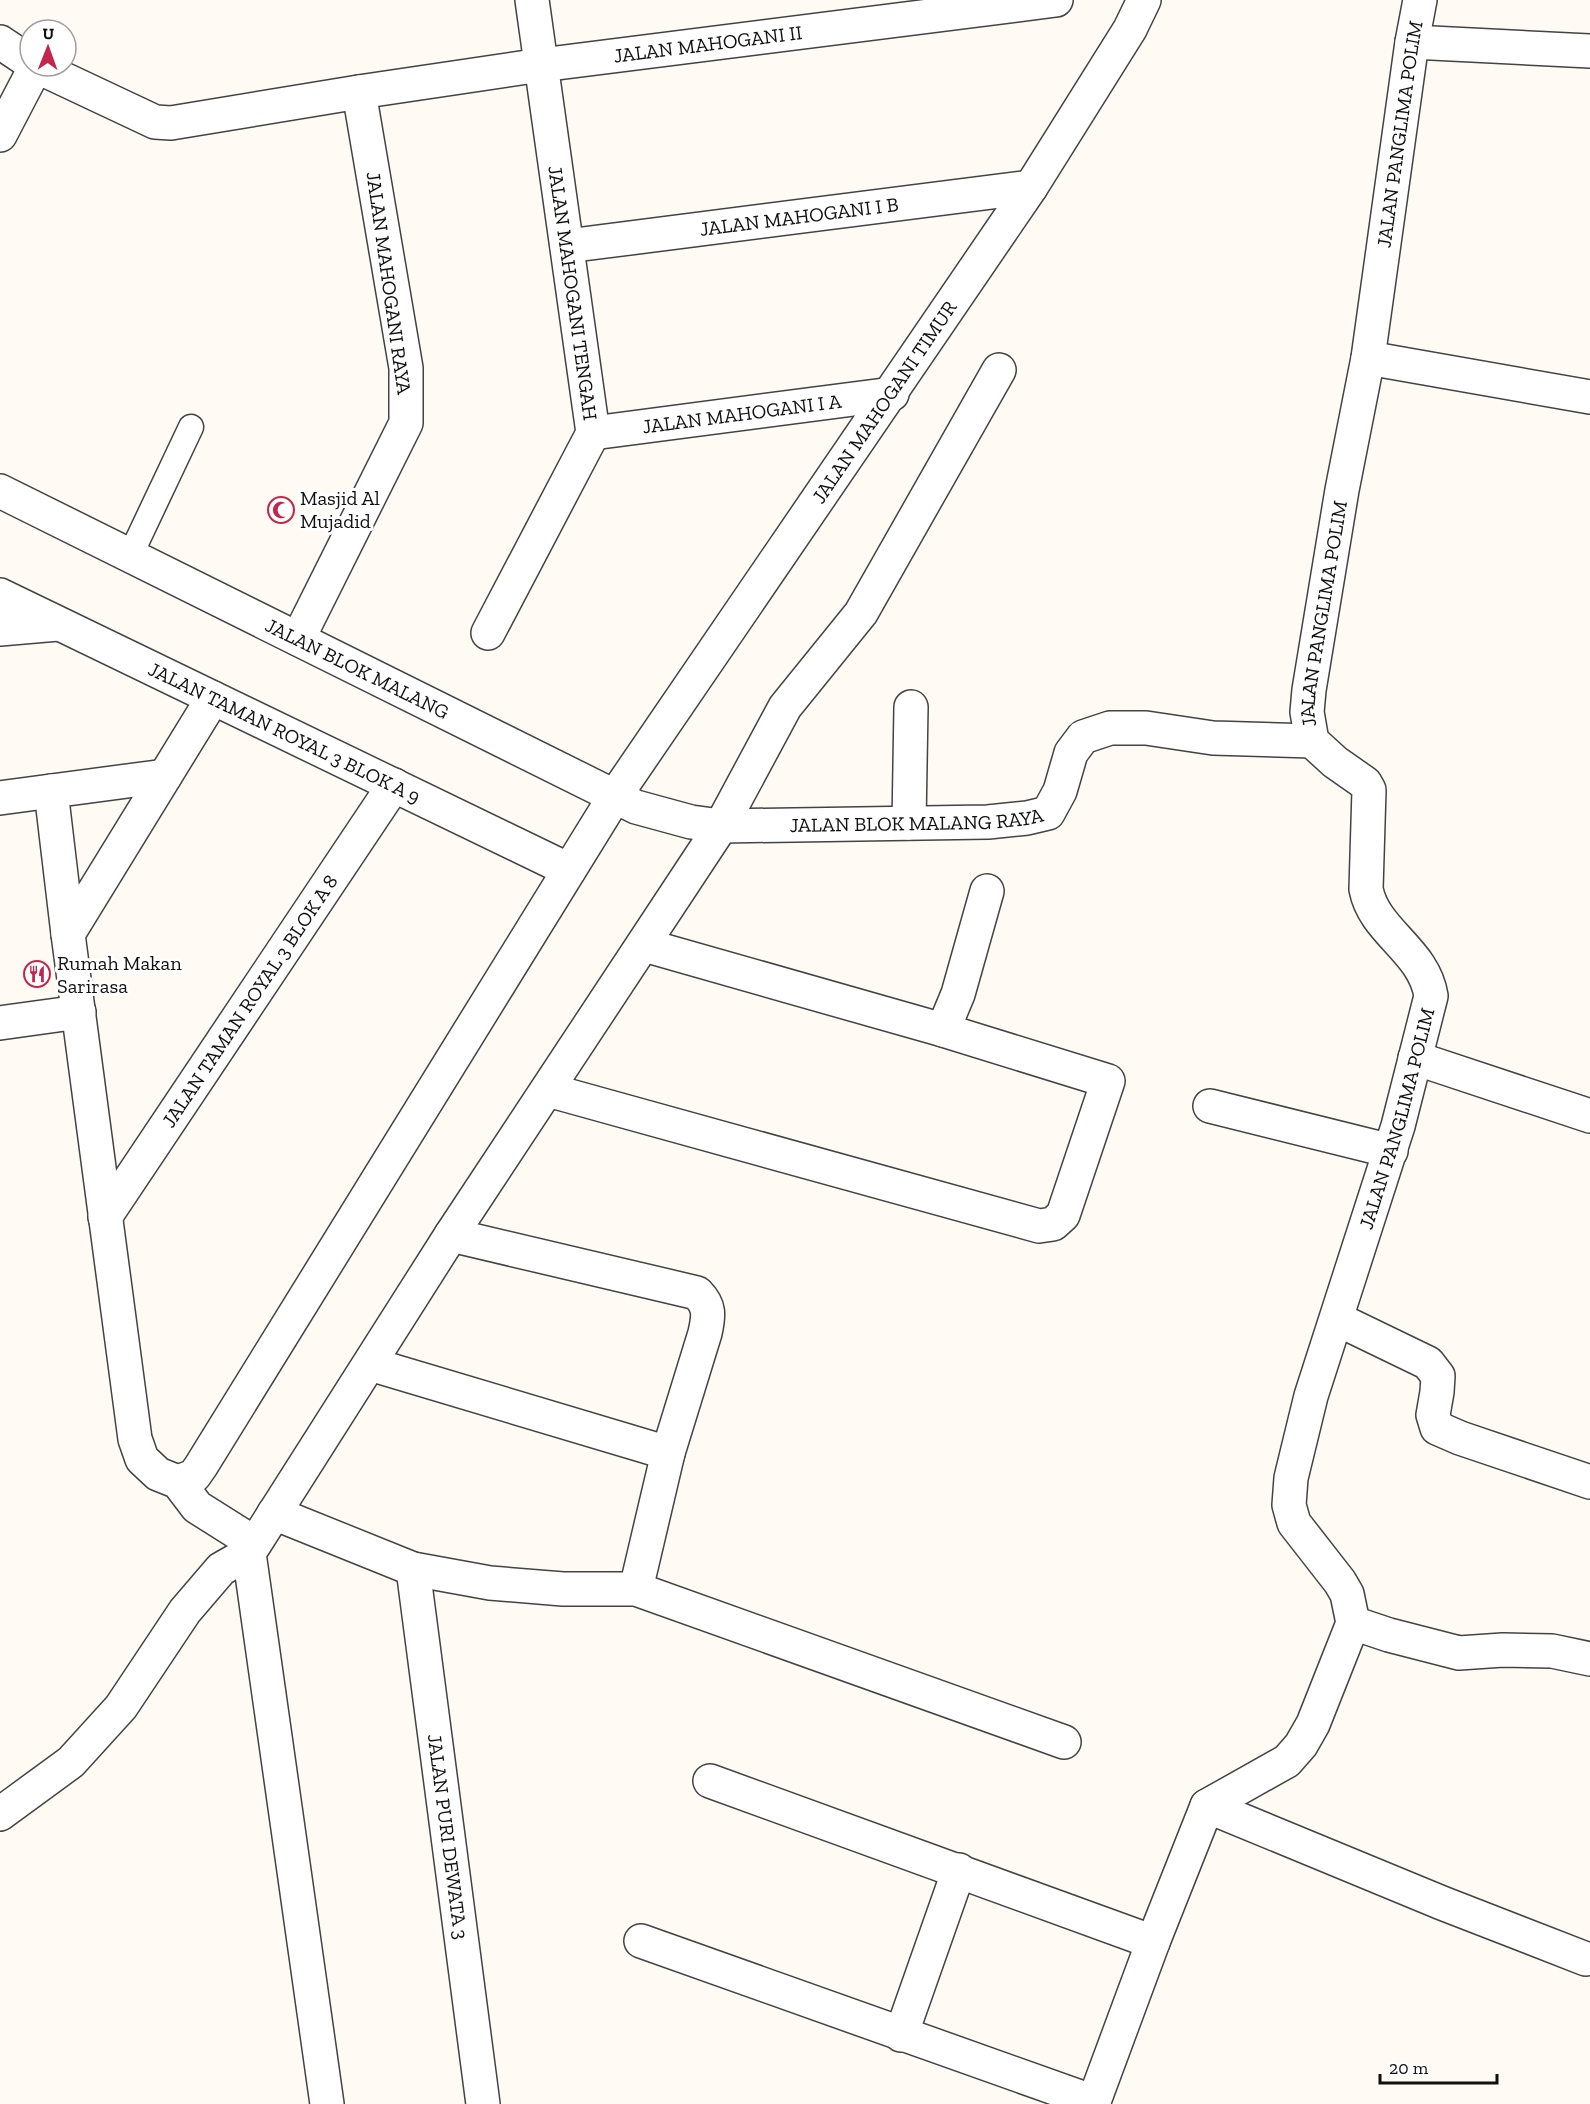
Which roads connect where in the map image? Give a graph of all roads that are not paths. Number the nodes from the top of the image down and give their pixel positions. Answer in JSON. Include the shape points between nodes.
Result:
{"nodes":[{"id":1,"x":531,"y":0,"type":"edge"},
{"id":2,"x":1056,"y":0,"type":"edge"},
{"id":3,"x":1144,"y":0,"type":"edge"},
{"id":4,"x":1420,"y":0,"type":"edge"},
{"id":5,"x":1412,"y":42,"type":"junction"},
{"id":6,"x":1590,"y":51,"type":"edge"},
{"id":7,"x":18,"y":58,"type":"edge"},
{"id":8,"x":541,"y":65,"type":"junction"},
{"id":9,"x":67,"y":78,"type":"edge"},
{"id":10,"x":359,"y":92,"type":"junction"},
{"id":11,"x":0,"y":135,"type":"edge"},
{"id":12,"x":1031,"y":187,"type":"junction"},
{"id":13,"x":567,"y":246,"type":"junction"},
{"id":14,"x":1368,"y":358,"type":"junction"},
{"id":15,"x":999,"y":370,"type":"dead end"},
{"id":16,"x":892,"y":394,"type":"junction"},
{"id":17,"x":1590,"y":397,"type":"edge"},
{"id":18,"x":191,"y":427,"type":"dead end"},
{"id":19,"x":593,"y":433,"type":"junction"},
{"id":20,"x":0,"y":491,"type":"edge"},
{"id":21,"x":130,"y":556,"type":"junction"},
{"id":22,"x":0,"y":595,"type":"edge"},
{"id":23,"x":60,"y":624,"type":"junction"},
{"id":24,"x":0,"y":629,"type":"edge"},
{"id":25,"x":488,"y":633,"type":"dead end"},
{"id":26,"x":298,"y":639,"type":"junction"},
{"id":27,"x":213,"y":698,"type":"junction"},
{"id":28,"x":911,"y":707,"type":"dead end"},
{"id":29,"x":1312,"y":741,"type":"junction"},
{"id":30,"x":165,"y":776,"type":"junction"},
{"id":31,"x":394,"y":785,"type":"junction"},
{"id":32,"x":51,"y":791,"type":"junction"},
{"id":33,"x":0,"y":798,"type":"edge"},
{"id":34,"x":625,"y":801,"type":"junction"},
{"id":35,"x":909,"y":823,"type":"junction"},
{"id":36,"x":706,"y":824,"type":"junction"},
{"id":37,"x":569,"y":870,"type":"junction"},
{"id":38,"x":987,"y":891,"type":"dead end"},
{"id":39,"x":68,"y":934,"type":"junction"},
{"id":40,"x":644,"y":945,"type":"junction"},
{"id":41,"x":79,"y":1012,"type":"junction"},
{"id":42,"x":0,"y":1023,"type":"edge"},
{"id":43,"x":943,"y":1030,"type":"junction"},
{"id":44,"x":1415,"y":1058,"type":"junction"},
{"id":45,"x":548,"y":1090,"type":"junction"},
{"id":46,"x":1210,"y":1106,"type":"dead end"},
{"id":47,"x":1590,"y":1116,"type":"edge"},
{"id":48,"x":1390,"y":1151,"type":"junction"},
{"id":49,"x":105,"y":1217,"type":"junction"},
{"id":50,"x":451,"y":1235,"type":"junction"},
{"id":51,"x":1336,"y":1319,"type":"junction"},
{"id":52,"x":370,"y":1364,"type":"junction"},
{"id":53,"x":668,"y":1453,"type":"junction"},
{"id":54,"x":178,"y":1482,"type":"junction"},
{"id":55,"x":1590,"y":1482,"type":"edge"},
{"id":56,"x":274,"y":1513,"type":"junction"},
{"id":57,"x":249,"y":1543,"type":"junction"},
{"id":58,"x":413,"y":1569,"type":"junction"},
{"id":59,"x":636,"y":1588,"type":"junction"},
{"id":60,"x":1353,"y":1623,"type":"junction"},
{"id":61,"x":1589,"y":1655,"type":"edge"},
{"id":62,"x":1064,"y":1742,"type":"dead end"},
{"id":63,"x":710,"y":1781,"type":"dead end"},
{"id":64,"x":1207,"y":1806,"type":"junction"},
{"id":65,"x":0,"y":1814,"type":"edge"},
{"id":66,"x":959,"y":1870,"type":"junction"},
{"id":67,"x":641,"y":1941,"type":"dead end"},
{"id":68,"x":1153,"y":1942,"type":"junction"},
{"id":69,"x":1586,"y":1959,"type":"dead end"},
{"id":70,"x":901,"y":2035,"type":"junction"},
{"id":71,"x":1093,"y":2103,"type":"edge"},
{"id":72,"x":327,"y":2104,"type":"edge"},
{"id":73,"x":483,"y":2104,"type":"edge"}],
"edges":[{"from":1,"to":8,"type":"street","name":"JALAN MAHOGANI TENGAH"},
{"from":2,"to":8,"type":"street","name":"JALAN MAHOGANI II"},
{"from":3,"to":12,"type":"street","name":"JALAN MAHOGANI TIMUR","via":[[1130,29]]},
{"from":4,"to":5,"type":"street","name":"JALAN PANGLIMA POLIM"},
{"from":5,"to":6,"type":"street"},
{"from":5,"to":14,"type":"street","name":"JALAN PANGLIMA POLIM"},
{"from":7,"to":11,"type":"street"},
{"from":8,"to":10,"type":"street","name":"JALAN MAHOGANI II"},
{"from":8,"to":13,"type":"street","name":"JALAN MAHOGANI TENGAH"},
{"from":9,"to":10,"type":"street","via":[[156,122],[171,123]]},
{"from":10,"to":26,"type":"street","name":"JALAN MAHOGANI RAYA","via":[[406,368],[406,423]]},
{"from":12,"to":13,"type":"street","name":"JALAN MAHOGANI I B"},
{"from":12,"to":16,"type":"street","name":"JALAN MAHOGANI TIMUR"},
{"from":13,"to":19,"type":"street","name":"JALAN MAHOGANI TENGAH"},
{"from":14,"to":17,"type":"street"},
{"from":14,"to":29,"type":"street","name":"JALAN PANGLIMA POLIM","via":[[1309,690],[1307,712]]},
{"from":15,"to":36,"type":"street","via":[[861,613],[785,707]]},
{"from":16,"to":19,"type":"street","name":"JALAN MAHOGANI I A"},
{"from":16,"to":34,"type":"street","name":"JALAN MAHOGANI TIMUR"},
{"from":18,"to":21,"type":"lane"},
{"from":19,"to":25,"type":"street","name":"JALAN MAHOGANI TENGAH"},
{"from":20,"to":21,"type":"street","name":"JALAN BLOK MALANG"},
{"from":21,"to":26,"type":"street","name":"JALAN BLOK MALANG"},
{"from":22,"to":23,"type":"street","name":"JALAN TAMAN ROYAL 3 BLOK A 9"},
{"from":23,"to":24,"type":"street"},
{"from":23,"to":27,"type":"street","name":"JALAN TAMAN ROYAL 3 BLOK A 9"},
{"from":26,"to":34,"type":"street","name":"JALAN BLOK MALANG"},
{"from":27,"to":30,"type":"street"},
{"from":27,"to":31,"type":"street","name":"JALAN TAMAN ROYAL 3 BLOK A 9"},
{"from":28,"to":35,"type":"street"},
{"from":29,"to":35,"type":"street","name":"JALAN BLOK MALANG RAYA","via":[[1213,738],[1146,728],[1110,728],[1083,737],[1071,753],[1060,791],[1048,813],[988,822]]},
{"from":29,"to":44,"type":"street","name":"JALAN PANGLIMA POLIM","via":[[1369,789],[1368,902],[1429,981],[1431,996]]},
{"from":30,"to":32,"type":"street"},
{"from":30,"to":39,"type":"street"},
{"from":31,"to":37,"type":"street","name":"JALAN TAMAN ROYAL 3 BLOK A 9"},
{"from":31,"to":49,"type":"street","name":"JALAN TAMAN ROYAL 3 BLOK A 8"},
{"from":32,"to":33,"type":"street"},
{"from":32,"to":39,"type":"street"},
{"from":34,"to":36,"type":"street","name":"JALAN BLOK MALANG"},
{"from":34,"to":37,"type":"street","name":"JALAN MAHOGANI TIMUR"},
{"from":35,"to":36,"type":"street","name":"JALAN BLOK MALANG RAYA"},
{"from":36,"to":40,"type":"street"},
{"from":37,"to":54,"type":"street","name":"JALAN MAHOGANI TIMUR","via":[[201,1466],[194,1476]]},
{"from":38,"to":43,"type":"street","via":[[958,994]]},
{"from":39,"to":41,"type":"street"},
{"from":40,"to":43,"type":"street"},
{"from":40,"to":45,"type":"street"},
{"from":41,"to":42,"type":"street"},
{"from":41,"to":49,"type":"street"},
{"from":43,"to":45,"type":"street","via":[[1108,1080],[1063,1215],[1053,1224],[1039,1226]]},
{"from":44,"to":47,"type":"street"},
{"from":44,"to":48,"type":"street","name":"JALAN PANGLIMA POLIM"},
{"from":45,"to":50,"type":"street"},
{"from":46,"to":48,"type":"street"},
{"from":48,"to":51,"type":"street","name":"JALAN PANGLIMA POLIM"},
{"from":49,"to":54,"type":"street","via":[[135,1439],[142,1459],[158,1474]]},
{"from":50,"to":52,"type":"street"},
{"from":50,"to":53,"type":"street","via":[[697,1293],[706,1303],[709,1316]]},
{"from":51,"to":55,"type":"street","via":[[1428,1363],[1438,1376],[1433,1415],[1437,1428]]},
{"from":51,"to":60,"type":"street","name":"JALAN PANGLIMA POLIM","via":[[1290,1478],[1289,1505],[1294,1523],[1347,1594]]},
{"from":52,"to":53,"type":"street"},
{"from":52,"to":56,"type":"street"},
{"from":53,"to":59,"type":"street"},
{"from":54,"to":57,"type":"street","via":[[196,1507]]},
{"from":56,"to":57,"type":"street"},
{"from":56,"to":58,"type":"street"},
{"from":57,"to":65,"type":"street","via":[[185,1611],[121,1707],[71,1762]]},
{"from":57,"to":72,"type":"street"},
{"from":58,"to":59,"type":"street","via":[[490,1583],[563,1589]]},
{"from":58,"to":73,"type":"street","name":"JALAN PURI DEWATA 3"},
{"from":59,"to":62,"type":"street"},
{"from":60,"to":61,"type":"street","via":[[1459,1653],[1503,1650]]},
{"from":60,"to":64,"type":"street","via":[[1301,1745],[1287,1761]]},
{"from":63,"to":66,"type":"street"},
{"from":64,"to":68,"type":"street"},
{"from":64,"to":69,"type":"street"},
{"from":66,"to":68,"type":"street"},
{"from":66,"to":70,"type":"street"},
{"from":67,"to":70,"type":"street"},
{"from":68,"to":71,"type":"street"},
{"from":70,"to":71,"type":"street"}]}
